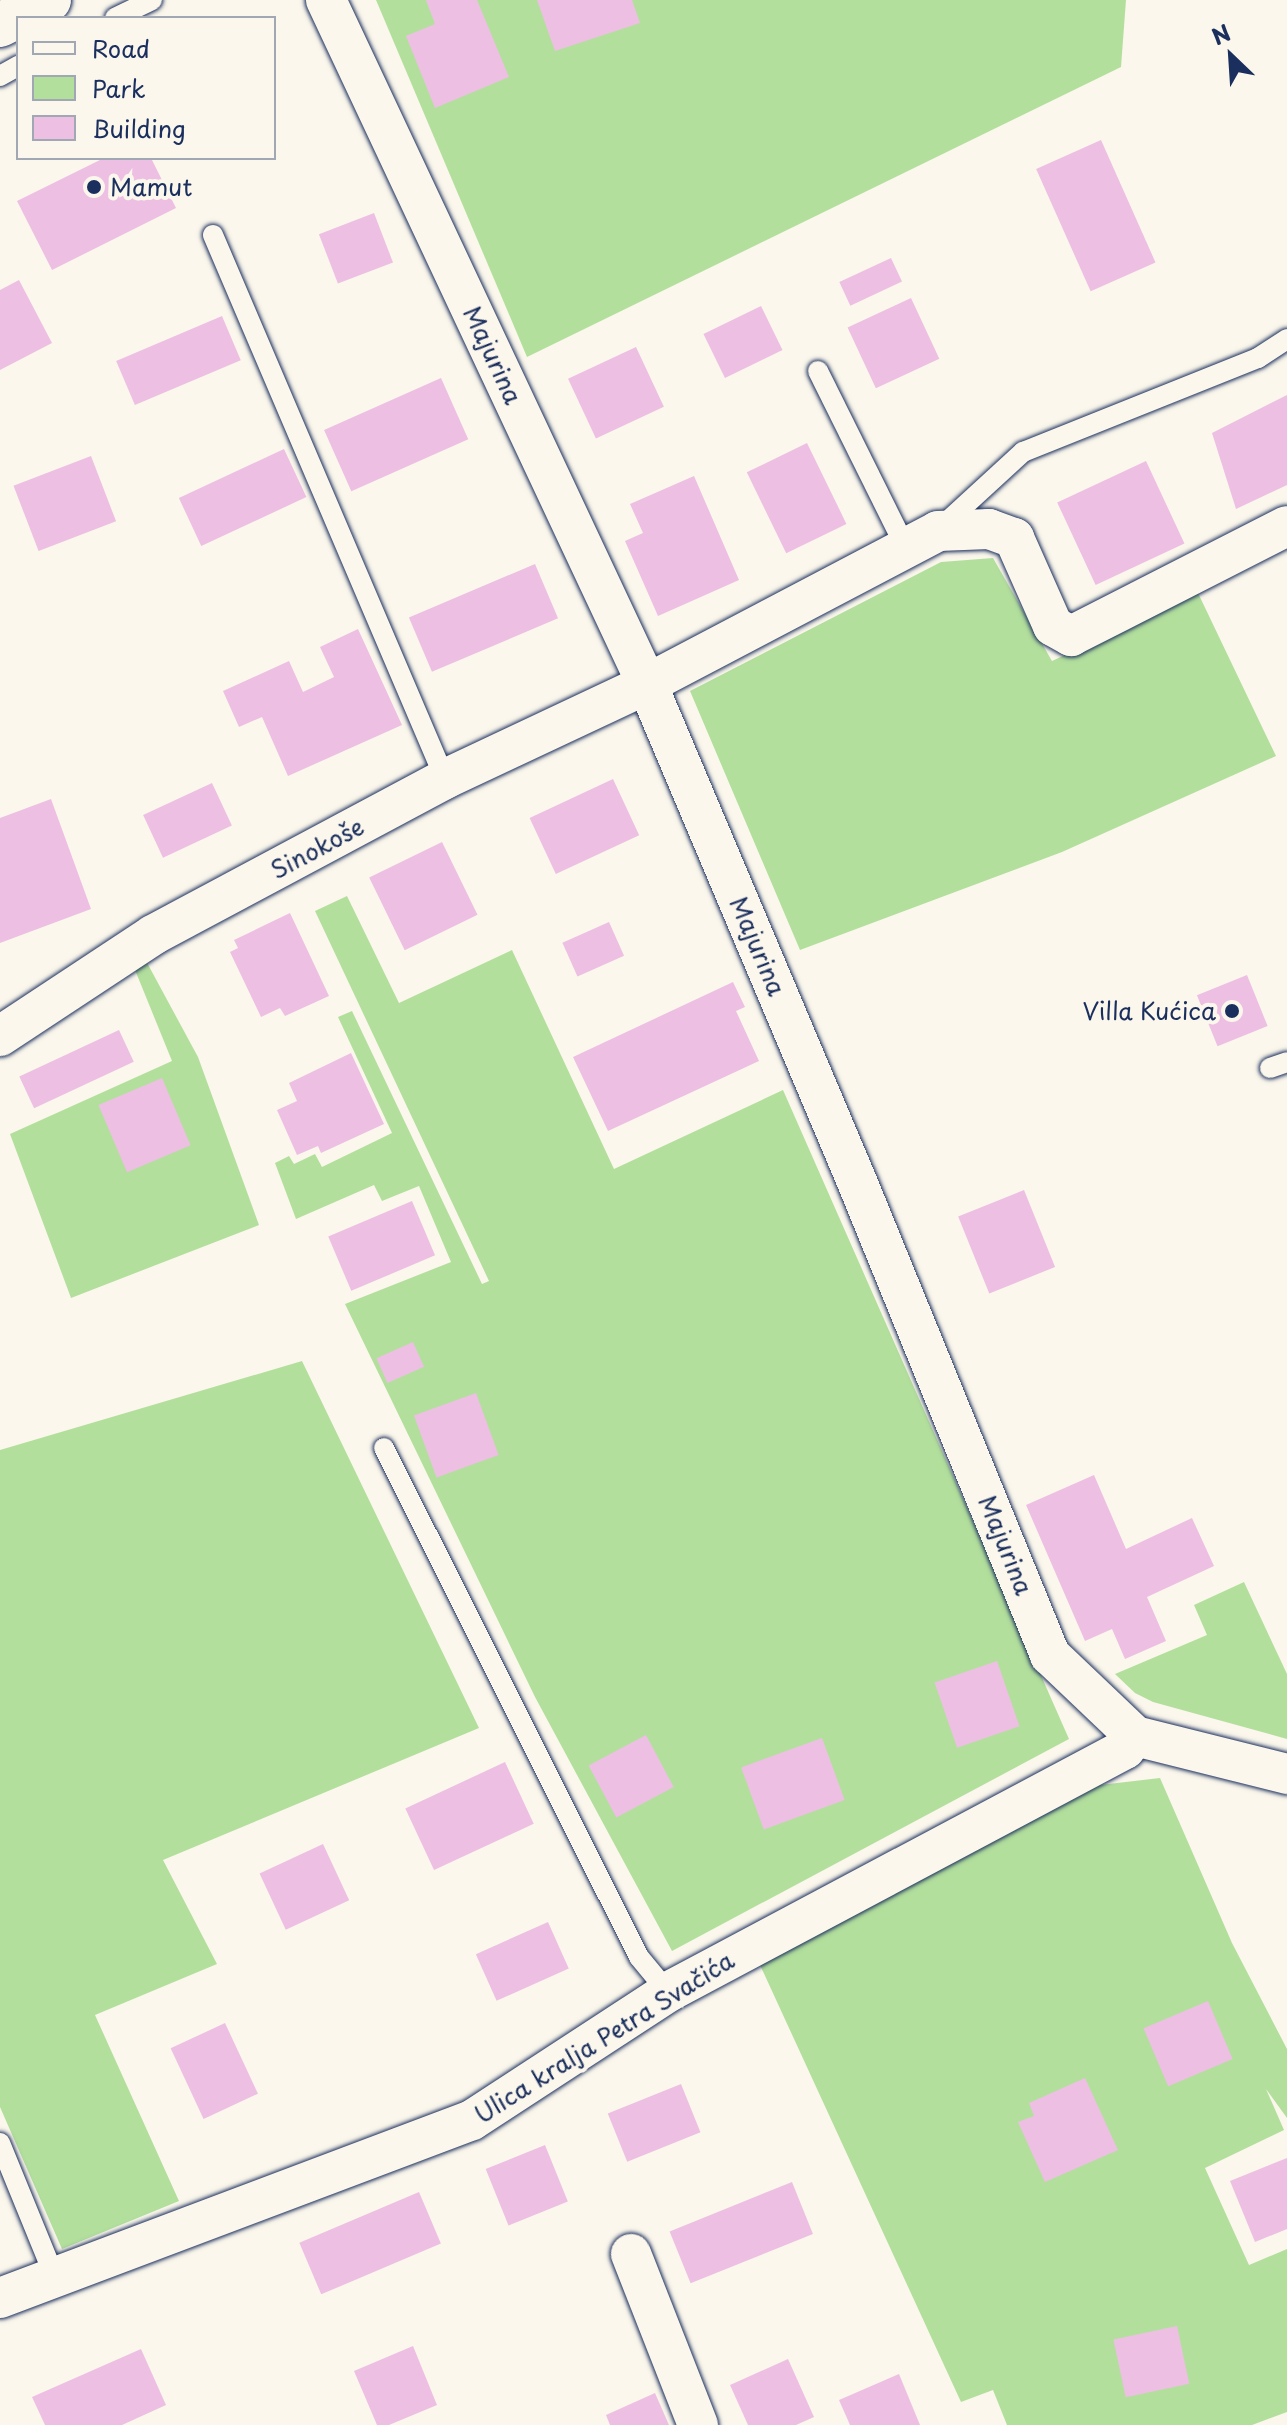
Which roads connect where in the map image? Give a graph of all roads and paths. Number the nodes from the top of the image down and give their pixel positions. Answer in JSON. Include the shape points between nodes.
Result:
{"nodes":[{"id":1,"x":49,"y":0,"type":"edge"},
{"id":2,"x":152,"y":0,"type":"edge"},
{"id":3,"x":326,"y":0,"type":"edge"},
{"id":4,"x":18,"y":16,"type":"edge"},
{"id":5,"x":119,"y":16,"type":"edge"},
{"id":6,"x":213,"y":235,"type":"dead end"},
{"id":7,"x":1287,"y":339,"type":"edge"},
{"id":8,"x":818,"y":371,"type":"dead end"},
{"id":9,"x":1287,"y":526,"type":"edge"},
{"id":10,"x":922,"y":539,"type":"junction"},
{"id":11,"x":647,"y":684,"type":"junction"},
{"id":12,"x":445,"y":779,"type":"junction"},
{"id":13,"x":0,"y":1036,"type":"edge"},
{"id":14,"x":384,"y":1448,"type":"dead end"},
{"id":15,"x":1135,"y":1736,"type":"junction"},
{"id":16,"x":1287,"y":1774,"type":"edge"},
{"id":17,"x":668,"y":1992,"type":"junction"},
{"id":18,"x":0,"y":2143,"type":"edge"},
{"id":19,"x":631,"y":2254,"type":"dead end"},
{"id":20,"x":55,"y":2278,"type":"junction"},
{"id":21,"x":0,"y":2298,"type":"edge"},
{"id":22,"x":698,"y":2425,"type":"edge"}],
"edges":[{"from":1,"to":4,"type":"main road"},
{"from":2,"to":5,"type":"lane"},
{"from":3,"to":11,"type":"street","name":"Majurina"},
{"from":6,"to":12,"type":"lane"},
{"from":7,"to":10,"type":"lane","via":[[1258,358],[1023,452]]},
{"from":8,"to":10,"type":"lane"},
{"from":9,"to":10,"type":"street","via":[[1071,636],[1053,626],[1014,538],[989,529]]},
{"from":10,"to":11,"type":"street","name":"Sinokoše"},
{"from":11,"to":12,"type":"street","name":"Sinokoše"},
{"from":11,"to":15,"type":"street","name":"Majurina","via":[[1050,1655]]},
{"from":12,"to":13,"type":"street","name":"Sinokoše","via":[[153,935]]},
{"from":14,"to":17,"type":"lane","via":[[639,1957]]},
{"from":15,"to":16,"type":"street","name":"Majurina"},
{"from":15,"to":17,"type":"street","name":"Ulica kralja Petra Svačića","via":[[1125,1749]]},
{"from":17,"to":20,"type":"street","name":"Ulica kralja Petra Svačića","via":[[472,2120]]},
{"from":18,"to":20,"type":"lane"},
{"from":19,"to":22,"type":"street"},
{"from":20,"to":21,"type":"street","name":"Ulica kralja Petra Svačića"}]}
